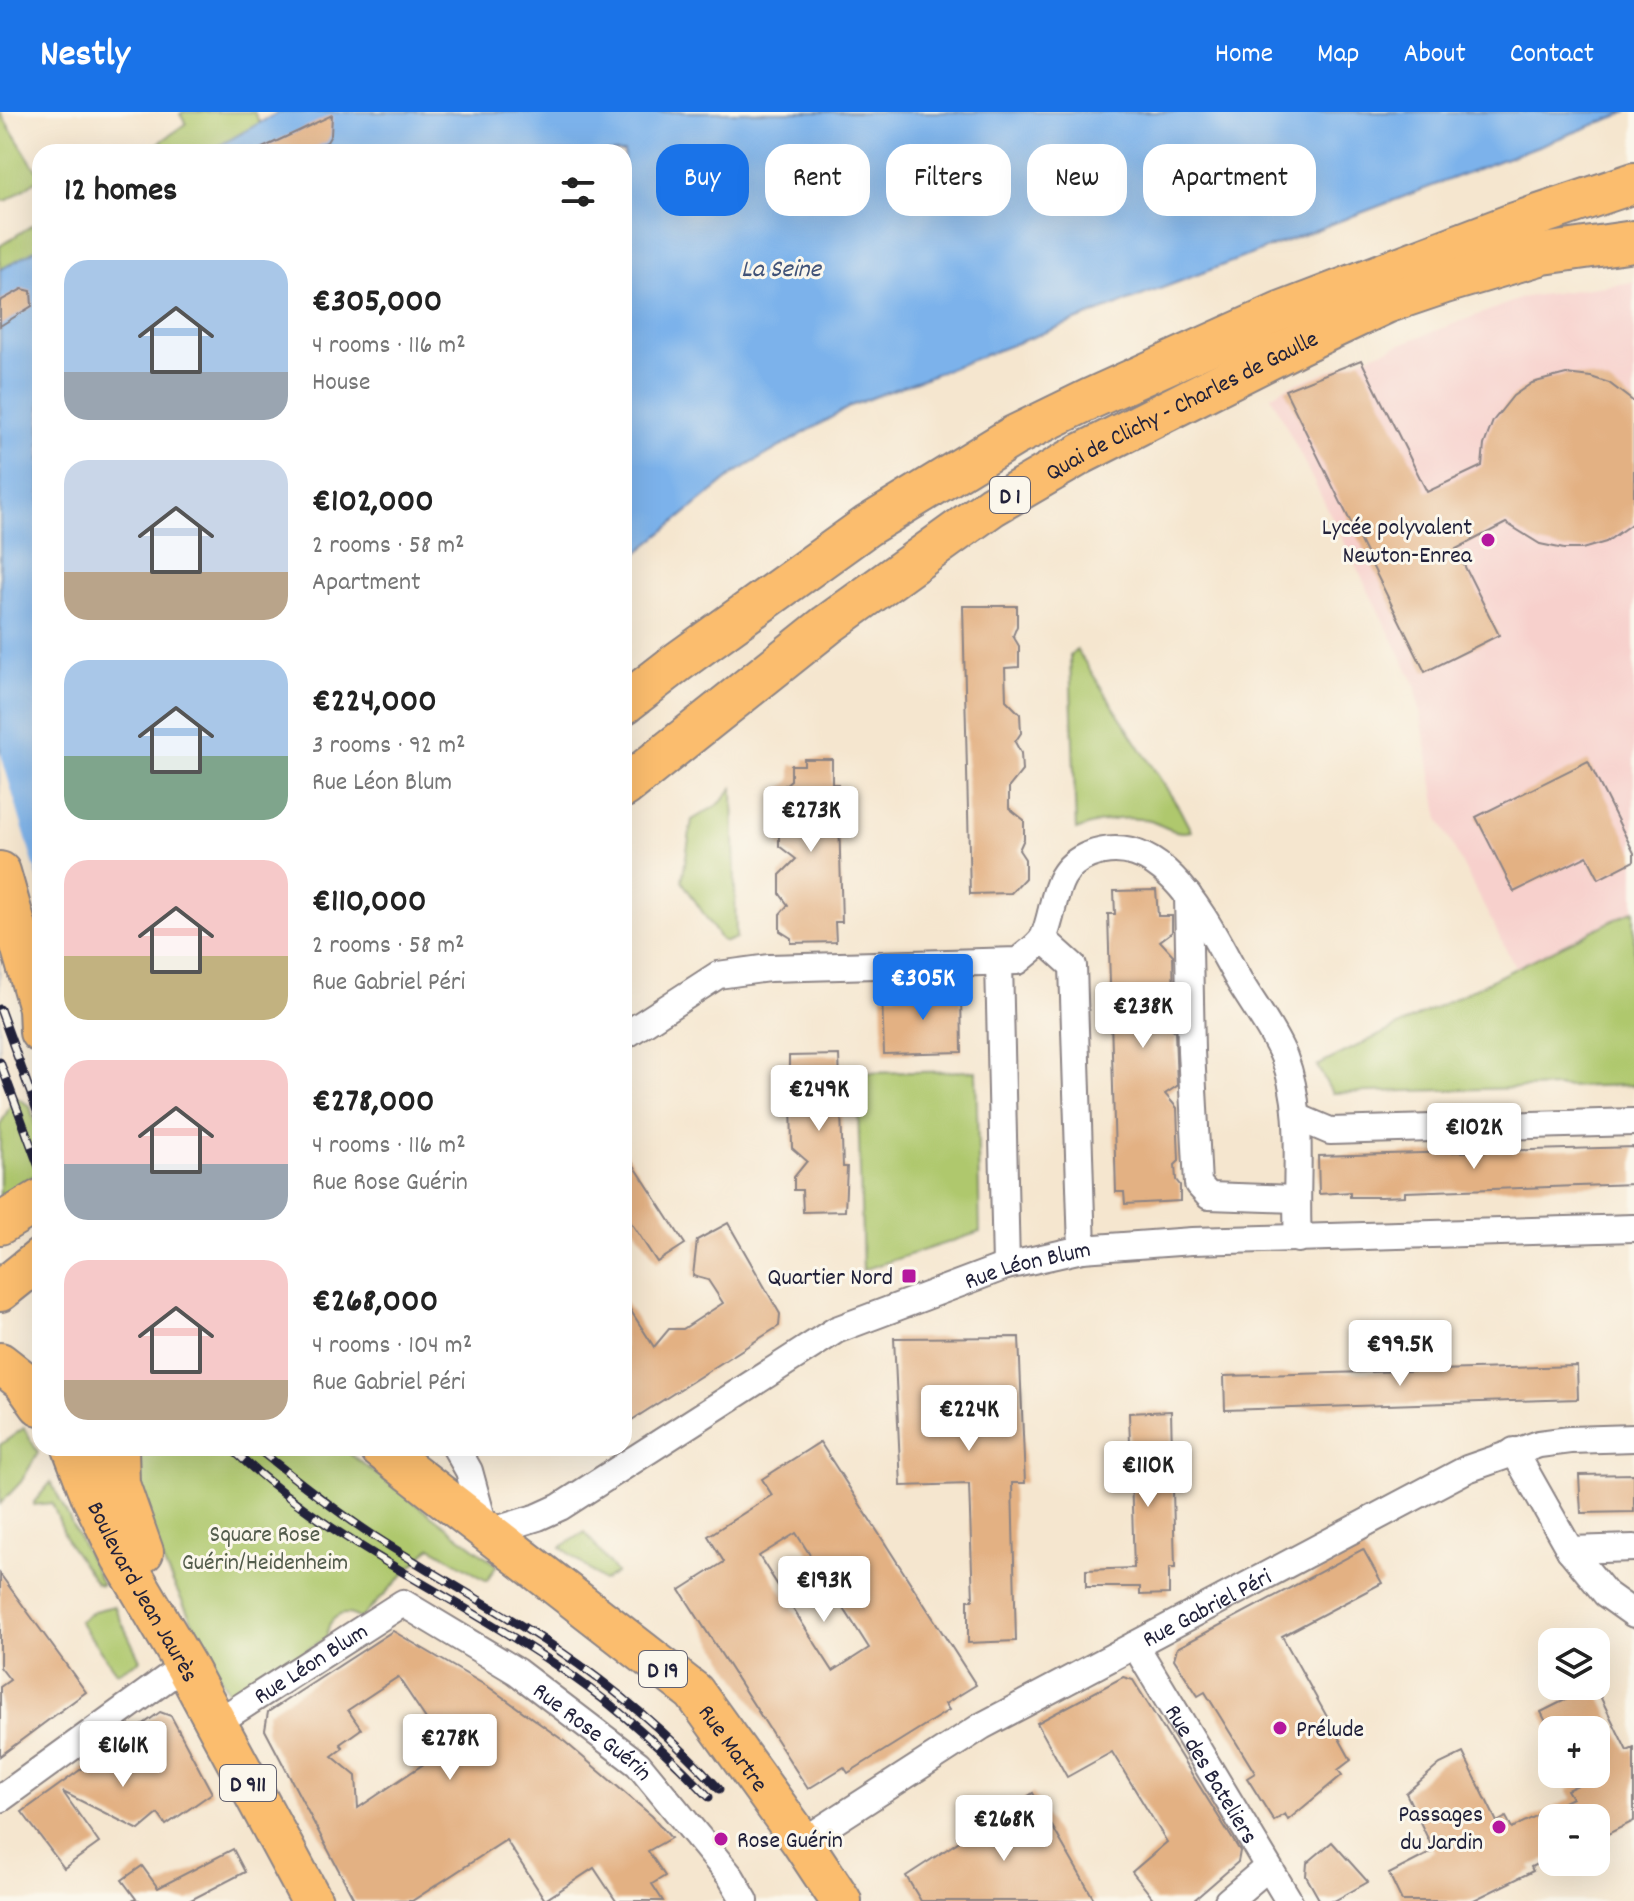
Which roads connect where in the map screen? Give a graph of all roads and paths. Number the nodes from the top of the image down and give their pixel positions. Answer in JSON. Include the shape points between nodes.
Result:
{"nodes":[{"id":1,"x":1634,"y":183,"type":"edge"},
{"id":2,"x":1634,"y":241,"type":"edge"},
{"id":3,"x":632,"y":698,"type":"edge"},
{"id":4,"x":632,"y":781,"type":"edge"},
{"id":5,"x":0,"y":872,"type":"edge"},
{"id":6,"x":1188,"y":892,"type":"junction"},
{"id":7,"x":1043,"y":939,"type":"junction"},
{"id":8,"x":999,"y":962,"type":"junction"},
{"id":9,"x":32,"y":982,"type":"edge"},
{"id":10,"x":632,"y":1031,"type":"edge"},
{"id":11,"x":1297,"y":1117,"type":"junction"},
{"id":12,"x":1634,"y":1122,"type":"edge"},
{"id":13,"x":1295,"y":1199,"type":"junction"},
{"id":14,"x":1634,"y":1228,"type":"edge"},
{"id":15,"x":1298,"y":1239,"type":"junction"},
{"id":16,"x":1082,"y":1249,"type":"junction"},
{"id":17,"x":32,"y":1265,"type":"edge"},
{"id":18,"x":1006,"y":1266,"type":"junction"},
{"id":19,"x":0,"y":1291,"type":"edge"},
{"id":20,"x":0,"y":1363,"type":"edge"},
{"id":21,"x":32,"y":1394,"type":"edge"},
{"id":22,"x":1634,"y":1438,"type":"edge"},
{"id":23,"x":1514,"y":1451,"type":"junction"},
{"id":24,"x":75,"y":1456,"type":"edge"},
{"id":25,"x":118,"y":1456,"type":"edge"},
{"id":26,"x":390,"y":1456,"type":"edge"},
{"id":27,"x":460,"y":1456,"type":"edge"},
{"id":28,"x":486,"y":1533,"type":"junction"},
{"id":29,"x":1634,"y":1548,"type":"edge"},
{"id":30,"x":1570,"y":1550,"type":"junction"},
{"id":31,"x":403,"y":1603,"type":"joint"},
{"id":32,"x":1634,"y":1614,"type":"edge"},
{"id":33,"x":1135,"y":1645,"type":"junction"},
{"id":34,"x":185,"y":1665,"type":"junction"},
{"id":35,"x":216,"y":1723,"type":"junction"},
{"id":36,"x":0,"y":1799,"type":"edge"},
{"id":37,"x":802,"y":1842,"type":"junction"},
{"id":38,"x":1268,"y":1867,"type":"junction"},
{"id":39,"x":312,"y":1901,"type":"edge"},
{"id":40,"x":745,"y":1901,"type":"edge"},
{"id":41,"x":841,"y":1901,"type":"edge"},
{"id":42,"x":1228,"y":1901,"type":"edge"},
{"id":43,"x":1289,"y":1901,"type":"edge"}],
"edges":[{"from":1,"to":3,"type":"main road","name":"Quai de Clichy - Charles de Gaulle","via":[[1280,313],[1014,436],[867,526]]},
{"from":2,"to":4,"type":"main road","name":"Quai de Clichy - Charles de Gaulle","number":"D 1","via":[[1543,254],[1386,303],[1081,454],[992,506],[827,625]]},
{"from":5,"to":9,"type":"main road"},
{"from":6,"to":7,"type":"street","via":[[1156,862],[1125,849],[1088,856],[1061,875]]},
{"from":6,"to":11,"type":"street","via":[[1284,1057]]},
{"from":6,"to":13,"type":"street","via":[[1198,1184],[1209,1196]]},
{"from":7,"to":8,"type":"street","via":[[1018,961]]},
{"from":7,"to":16,"type":"street","via":[[1073,966]]},
{"from":8,"to":10,"type":"street","via":[[769,968],[718,975]]},
{"from":8,"to":18,"type":"street"},
{"from":11,"to":12,"type":"street","via":[[1330,1131]]},
{"from":11,"to":13,"type":"street"},
{"from":13,"to":15,"type":"street"},
{"from":14,"to":15,"type":"street","name":"Rue Léon Blum"},
{"from":15,"to":16,"type":"street","name":"Rue Léon Blum"},
{"from":16,"to":18,"type":"street","name":"Rue Léon Blum"},
{"from":17,"to":19,"type":"main road"},
{"from":18,"to":28,"type":"street","name":"Rue Léon Blum","via":[[836,1330],[560,1507]]},
{"from":20,"to":21,"type":"main road"},
{"from":22,"to":23,"type":"street","name":"Rue Gabriel Péri","via":[[1570,1440]]},
{"from":23,"to":30,"type":"street"},
{"from":23,"to":33,"type":"street","name":"Rue Gabriel Péri","via":[[1467,1469]]},
{"from":24,"to":34,"type":"main road","name":"Boulevard Jean Jaurès","number":"D 911","via":[[121,1556]]},
{"from":25,"to":34,"type":"main road","via":[[119,1484]]},
{"from":26,"to":28,"type":"main road","name":"Rue Martre","number":"D 19"},
{"from":27,"to":28,"type":"street"},
{"from":28,"to":37,"type":"main road","name":"Rue Martre","number":"D 19","via":[[694,1692]]},
{"from":29,"to":30,"type":"street"},
{"from":30,"to":32,"type":"street","via":[[1606,1594]]},
{"from":31,"to":35,"type":"street","name":"Rue Léon Blum"},
{"from":31,"to":40,"type":"street","name":"Rue Rose Guérin","via":[[516,1671],[638,1764]]},
{"from":33,"to":37,"type":"street","name":"Rue Gabriel Péri","via":[[982,1726]]},
{"from":33,"to":38,"type":"street","name":"Rue des Bateliers"},
{"from":34,"to":35,"type":"main road","name":"Boulevard Jean Jaurès","number":"D 911"},
{"from":34,"to":36,"type":"street"},
{"from":35,"to":39,"type":"main road","name":"Boulevard Jean Jaurès","number":"D 911"},
{"from":37,"to":41,"type":"main road","name":"Rue Martre","number":"D 19"},
{"from":38,"to":42,"type":"street"},
{"from":38,"to":43,"type":"street","name":"Rue des Bateliers"}]}
